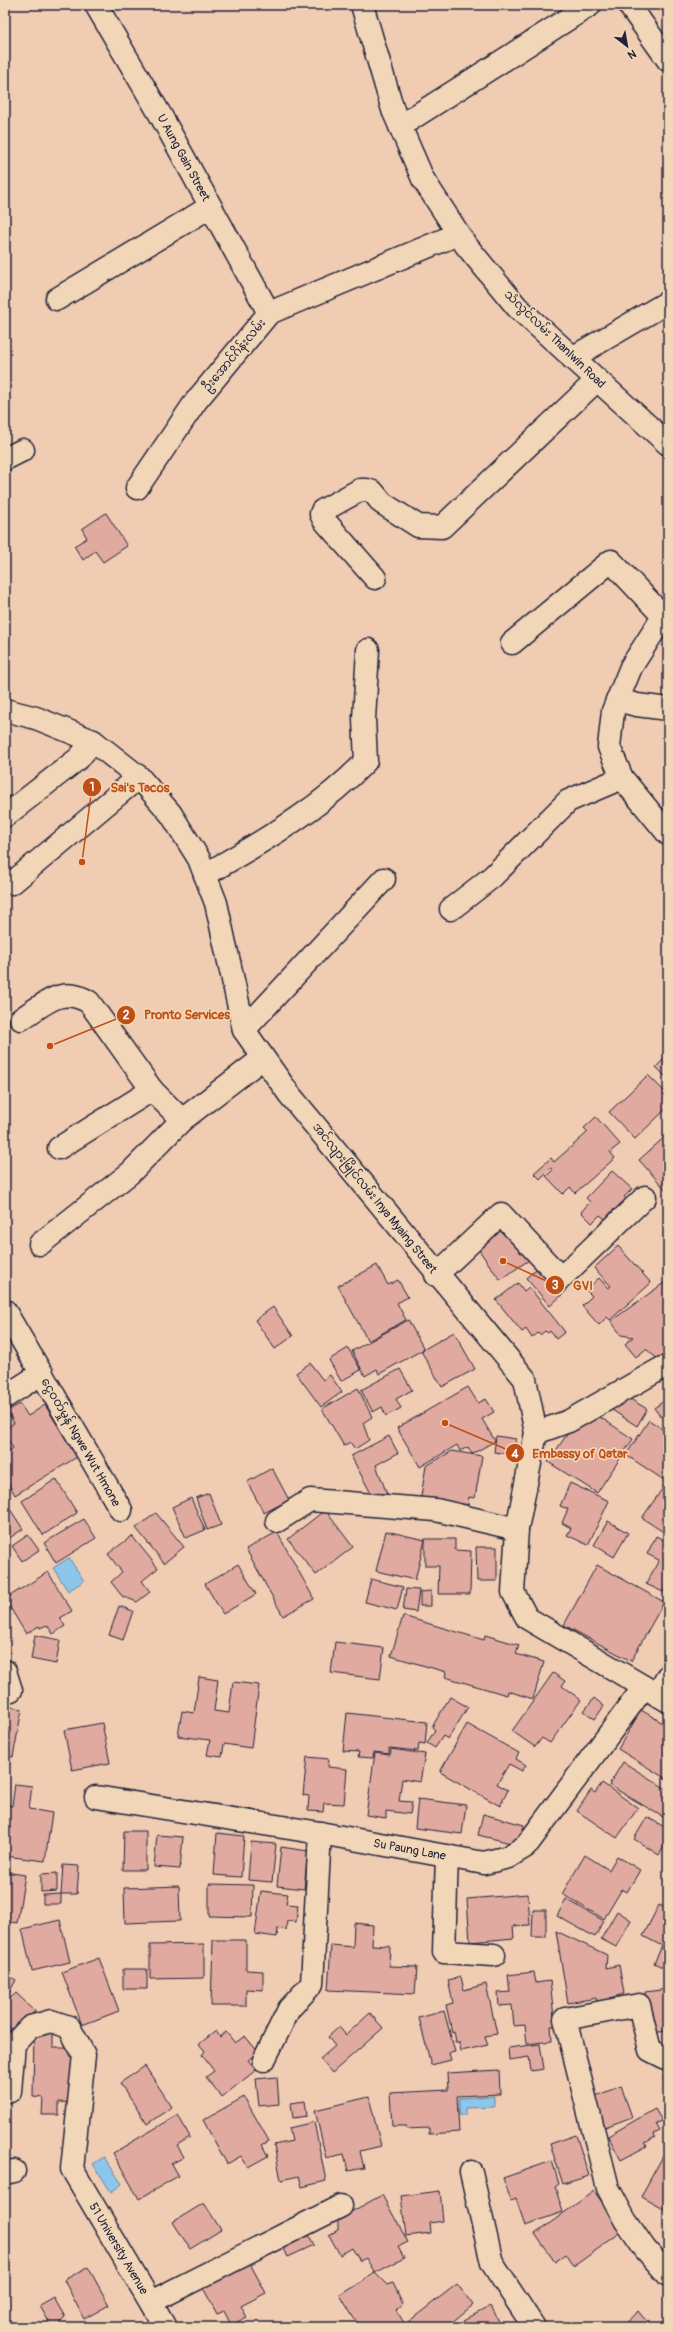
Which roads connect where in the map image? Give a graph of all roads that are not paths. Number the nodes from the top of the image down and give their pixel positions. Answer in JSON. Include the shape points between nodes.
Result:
{"nodes":[{"id":1,"x":96,"y":5,"type":"edge"},
{"id":2,"x":590,"y":5,"type":"edge"},
{"id":3,"x":628,"y":5,"type":"edge"},
{"id":4,"x":366,"y":7,"type":"edge"},
{"id":5,"x":668,"y":60,"type":"edge"},
{"id":6,"x":400,"y":126,"type":"junction"},
{"id":7,"x":210,"y":207,"type":"junction"},
{"id":8,"x":458,"y":234,"type":"junction"},
{"id":9,"x":57,"y":299,"type":"dead end"},
{"id":10,"x":668,"y":302,"type":"edge"},
{"id":11,"x":269,"y":313,"type":"junction"},
{"id":12,"x":572,"y":358,"type":"junction"},
{"id":13,"x":597,"y":380,"type":"junction"},
{"id":14,"x":668,"y":444,"type":"edge"},
{"id":15,"x":137,"y":488,"type":"dead end"},
{"id":16,"x":375,"y":578,"type":"dead end"},
{"id":17,"x":666,"y":612,"type":"edge"},
{"id":18,"x":512,"y":643,"type":"dead end"},
{"id":19,"x":368,"y":650,"type":"dead end"},
{"id":20,"x":617,"y":700,"type":"junction"},
{"id":21,"x":668,"y":709,"type":"edge"},
{"id":22,"x":5,"y":710,"type":"edge"},
{"id":23,"x":93,"y":741,"type":"junction"},
{"id":24,"x":139,"y":777,"type":"junction"},
{"id":25,"x":622,"y":778,"type":"junction"},
{"id":26,"x":5,"y":816,"type":"edge"},
{"id":27,"x":668,"y":834,"type":"edge"},
{"id":28,"x":205,"y":875,"type":"junction"},
{"id":29,"x":384,"y":879,"type":"dead end"},
{"id":30,"x":12,"y":883,"type":"dead end"},
{"id":31,"x":451,"y":910,"type":"dead end"},
{"id":32,"x":21,"y":1019,"type":"dead end"},
{"id":33,"x":244,"y":1030,"type":"junction"},
{"id":34,"x":263,"y":1058,"type":"junction"},
{"id":35,"x":152,"y":1090,"type":"junction"},
{"id":36,"x":182,"y":1120,"type":"junction"},
{"id":37,"x":59,"y":1148,"type":"dead end"},
{"id":38,"x":645,"y":1197,"type":"dead end"},
{"id":39,"x":40,"y":1244,"type":"dead end"},
{"id":40,"x":436,"y":1275,"type":"junction"},
{"id":41,"x":5,"y":1311,"type":"edge"},
{"id":42,"x":668,"y":1367,"type":"edge"},
{"id":43,"x":42,"y":1373,"type":"junction"},
{"id":44,"x":5,"y":1397,"type":"edge"},
{"id":45,"x":536,"y":1433,"type":"junction"},
{"id":46,"x":121,"y":1510,"type":"dead end"},
{"id":47,"x":277,"y":1521,"type":"dead end"},
{"id":48,"x":517,"y":1529,"type":"junction"},
{"id":49,"x":668,"y":1676,"type":"edge"},
{"id":50,"x":656,"y":1695,"type":"edge"},
{"id":51,"x":96,"y":1797,"type":"dead end"},
{"id":52,"x":320,"y":1833,"type":"junction"},
{"id":53,"x":447,"y":1856,"type":"junction"},
{"id":54,"x":494,"y":1955,"type":"dead end"},
{"id":55,"x":668,"y":2059,"type":"edge"},
{"id":56,"x":264,"y":2060,"type":"dead end"},
{"id":57,"x":10,"y":2091,"type":"dead end"},
{"id":58,"x":471,"y":2172,"type":"dead end"},
{"id":59,"x":341,"y":2206,"type":"dead end"},
{"id":60,"x":668,"y":2275,"type":"edge"},
{"id":61,"x":151,"y":2302,"type":"junction"},
{"id":62,"x":165,"y":2327,"type":"edge"},
{"id":63,"x":534,"y":2327,"type":"edge"}],
"edges":[{"from":1,"to":7,"type":"street","name":"U Aung Gain Street","via":[[162,116]]},
{"from":2,"to":6,"type":"street"},
{"from":3,"to":5,"type":"street"},
{"from":4,"to":6,"type":"street","name":"သံလွင်လမ်း Thanlwin Road","via":[[393,110]]},
{"from":6,"to":8,"type":"street","name":"သံလွင်လမ်း Thanlwin Road","via":[[423,179]]},
{"from":7,"to":9,"type":"street"},
{"from":7,"to":11,"type":"street","name":"U Aung Gain Street"},
{"from":8,"to":11,"type":"street","name":"ဦးအောင်ဂိန်းလမ်း"},
{"from":8,"to":12,"type":"street","name":"သံလွင်လမ်း Thanlwin Road","via":[[518,307]]},
{"from":10,"to":12,"type":"street"},
{"from":11,"to":15,"type":"street","name":"ဦးအောင်ဂိန်းလမ်း","via":[[196,400]]},
{"from":12,"to":13,"type":"street","name":"သံလွင်လမ်း Thanlwin Road"},
{"from":13,"to":14,"type":"street","name":"သံလွင်လမ်း Thanlwin Road"},
{"from":13,"to":16,"type":"street","via":[[442,527],[418,526],[382,503],[368,490],[360,490],[322,510],[324,520]]},
{"from":17,"to":18,"type":"street","via":[[611,562]]},
{"from":17,"to":20,"type":"street","via":[[631,667]]},
{"from":19,"to":28,"type":"street","via":[[364,720],[366,761],[345,784],[274,834]]},
{"from":20,"to":21,"type":"street","via":[[637,706]]},
{"from":20,"to":25,"type":"street","via":[[613,711],[609,747]]},
{"from":22,"to":23,"type":"street","name":"အင်လျားမြိုင်လမ်း Inya Myaing Street","via":[[36,718]]},
{"from":23,"to":24,"type":"street","name":"အင်လျားမြိုင်လမ်း Inya Myaing Street"},
{"from":23,"to":26,"type":"street","via":[[79,758]]},
{"from":24,"to":28,"type":"street","name":"အင်လျားမြိုင်လမ်း Inya Myaing Street","via":[[171,814],[199,858]]},
{"from":24,"to":30,"type":"street"},
{"from":25,"to":27,"type":"street"},
{"from":25,"to":31,"type":"street","via":[[568,801],[492,877]]},
{"from":28,"to":33,"type":"street","name":"အင်လျားမြိုင်လမ်း Inya Myaing Street","via":[[216,903]]},
{"from":29,"to":33,"type":"street"},
{"from":32,"to":35,"type":"street","via":[[59,995],[77,995],[89,1002],[106,1022]]},
{"from":33,"to":34,"type":"street","name":"အင်လျားမြိုင်လမ်း Inya Myaing Street"},
{"from":34,"to":36,"type":"street"},
{"from":34,"to":40,"type":"street","name":"အင်လျားမြိုင်လမ်း Inya Myaing Street"},
{"from":35,"to":36,"type":"street"},
{"from":35,"to":37,"type":"street"},
{"from":36,"to":39,"type":"street","via":[[130,1173]]},
{"from":38,"to":40,"type":"street","via":[[561,1278],[501,1214]]},
{"from":40,"to":45,"type":"street","name":"အင်လျားမြိုင်လမ်း Inya Myaing Street","via":[[525,1379]]},
{"from":41,"to":43,"type":"street","name":"ငွေဝတ်မှုန် Ngwe Wut Hmone"},
{"from":42,"to":45,"type":"street","via":[[569,1420]]},
{"from":43,"to":44,"type":"street","name":"ငွေဝတ်မှုန် Ngwe Wut Hmone"},
{"from":43,"to":46,"type":"street","name":"ငွေဝတ်မှုန် Ngwe Wut Hmone"},
{"from":45,"to":48,"type":"street","name":"အင်လျားမြိုင်လမ်း Inya Myaing Street"},
{"from":47,"to":48,"type":"street","via":[[310,1500],[436,1510]]},
{"from":48,"to":50,"type":"street","name":"အင်လျားမြိုင်လမ်း Inya Myaing Street","via":[[513,1592],[527,1618]]},
{"from":49,"to":50,"type":"street","name":"Su Paung Lane"},
{"from":50,"to":53,"type":"street","name":"Su Paung Lane","via":[[526,1846],[508,1857],[484,1863]]},
{"from":51,"to":52,"type":"street","name":"Su Paung Lane"},
{"from":52,"to":53,"type":"street","name":"Su Paung Lane"},
{"from":52,"to":56,"type":"street","via":[[312,1984],[290,2009]]},
{"from":53,"to":54,"type":"street","via":[[444,1952]]},
{"from":55,"to":60,"type":"street","via":[[650,2050],[639,2005],[565,2019],[608,2188],[645,2249]]},
{"from":57,"to":61,"type":"street","name":"51 University Avenue","via":[[14,2044],[30,2027],[51,2021],[69,2027],[84,2054],[72,2170]]},
{"from":58,"to":63,"type":"street","via":[[492,2263]]},
{"from":59,"to":61,"type":"street"},
{"from":61,"to":62,"type":"street","name":"51 University Avenue"}]}
